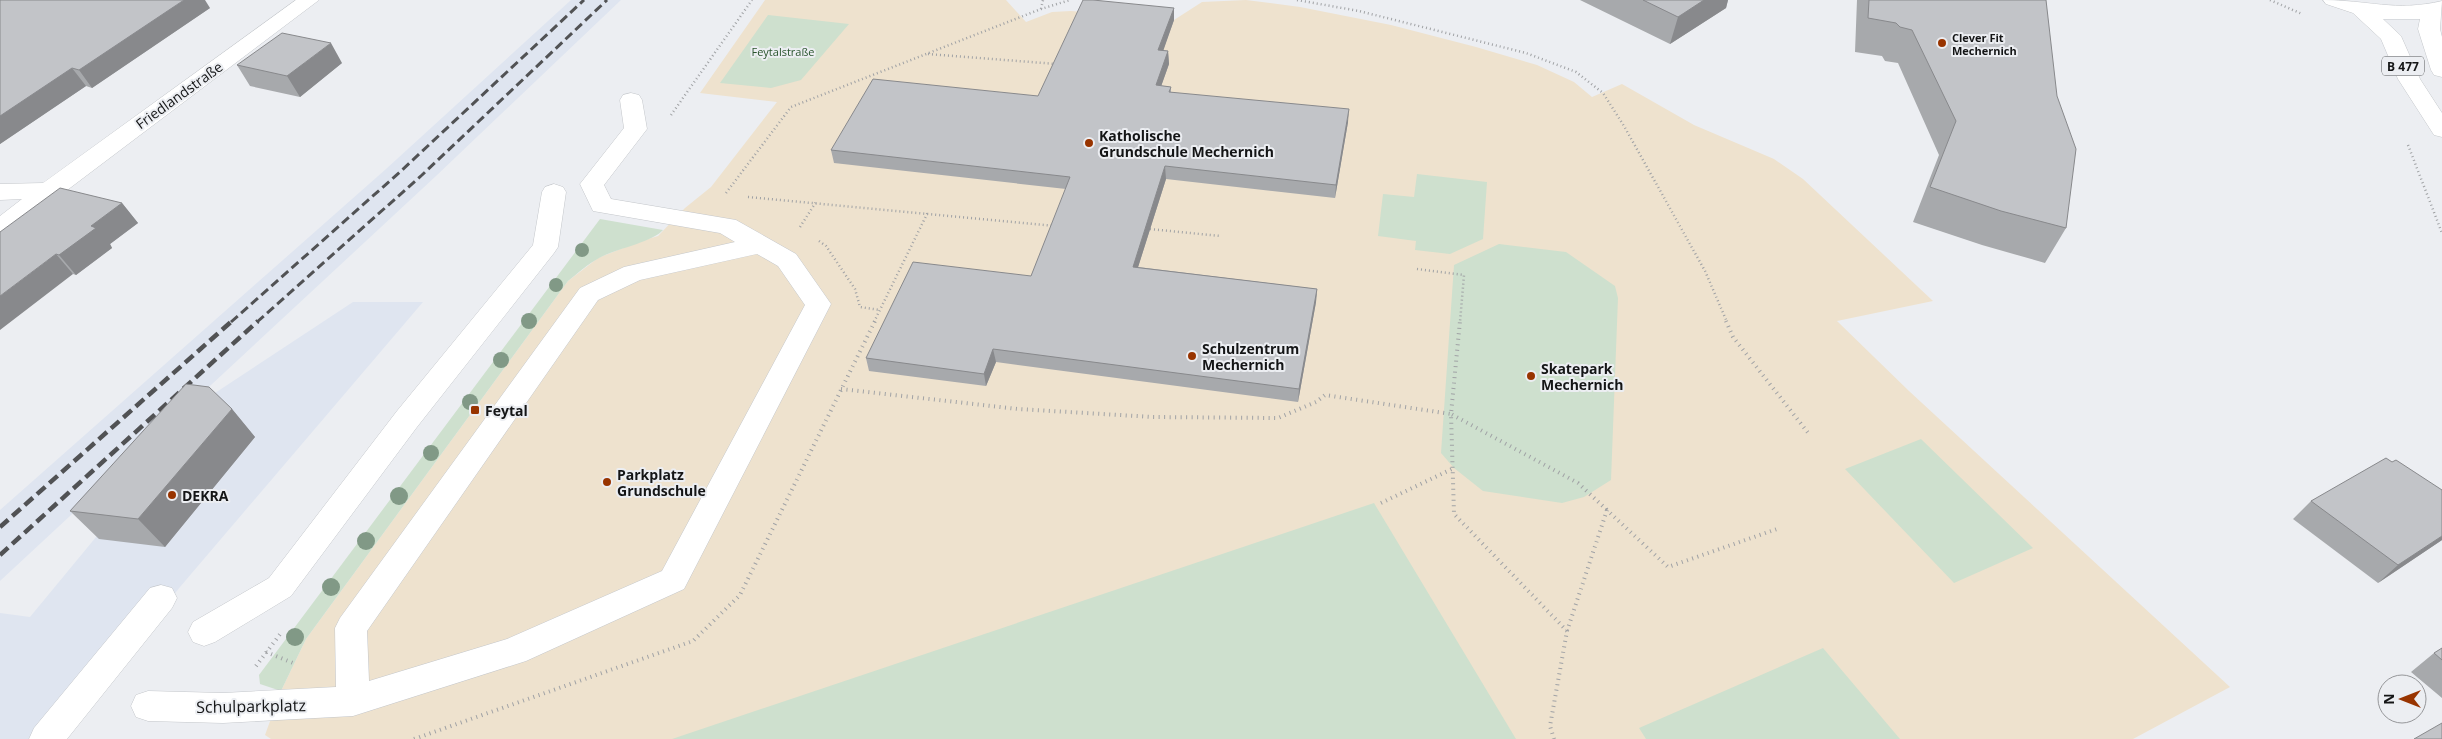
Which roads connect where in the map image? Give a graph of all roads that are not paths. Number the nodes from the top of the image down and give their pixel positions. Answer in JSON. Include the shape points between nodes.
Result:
{"nodes":[{"id":1,"x":309,"y":0,"type":"edge"},
{"id":2,"x":2333,"y":0,"type":"edge"},
{"id":3,"x":2359,"y":8,"type":"junction"},
{"id":4,"x":2437,"y":9,"type":"edge"},
{"id":5,"x":2442,"y":70,"type":"edge"},
{"id":6,"x":631,"y":100,"type":"dead end"},
{"id":7,"x":2442,"y":130,"type":"edge"},
{"id":8,"x":49,"y":190,"type":"junction"},
{"id":9,"x":0,"y":192,"type":"edge"},
{"id":10,"x":554,"y":192,"type":"dead end"},
{"id":11,"x":0,"y":228,"type":"edge"},
{"id":12,"x":758,"y":245,"type":"junction"},
{"id":13,"x":161,"y":598,"type":"dead end"},
{"id":14,"x":204,"y":632,"type":"dead end"},
{"id":15,"x":353,"y":701,"type":"junction"},
{"id":16,"x":148,"y":706,"type":"dead end"},
{"id":17,"x":46,"y":739,"type":"edge"}],
"edges":[{"from":1,"to":8,"type":"main road","name":"Friedlandstraße"},
{"from":2,"to":3,"type":"main road","number":"B 477"},
{"from":3,"to":4,"type":"main road","number":"B 477","via":[[2411,14]]},
{"from":3,"to":7,"type":"main road","number":"B 477","via":[[2390,36],[2409,79]]},
{"from":4,"to":5,"type":"main road","number":"B 477","via":[[2429,29]]},
{"from":6,"to":12,"type":"main road","via":[[636,128],[592,184],[602,205],[727,226]]},
{"from":8,"to":9,"type":"main road"},
{"from":8,"to":11,"type":"main road","name":"Friedlandstraße"},
{"from":10,"to":14,"type":"main road","via":[[544,248],[407,419],[280,586]]},
{"from":12,"to":15,"type":"main road","via":[[634,273],[589,294],[351,628]]},
{"from":12,"to":15,"type":"main road","name":"Schulparkplatz","via":[[787,260],[818,304],[673,580],[514,651]]},
{"from":13,"to":17,"type":"main road"},
{"from":15,"to":16,"type":"main road","name":"Schulparkplatz","via":[[224,708]]}]}
